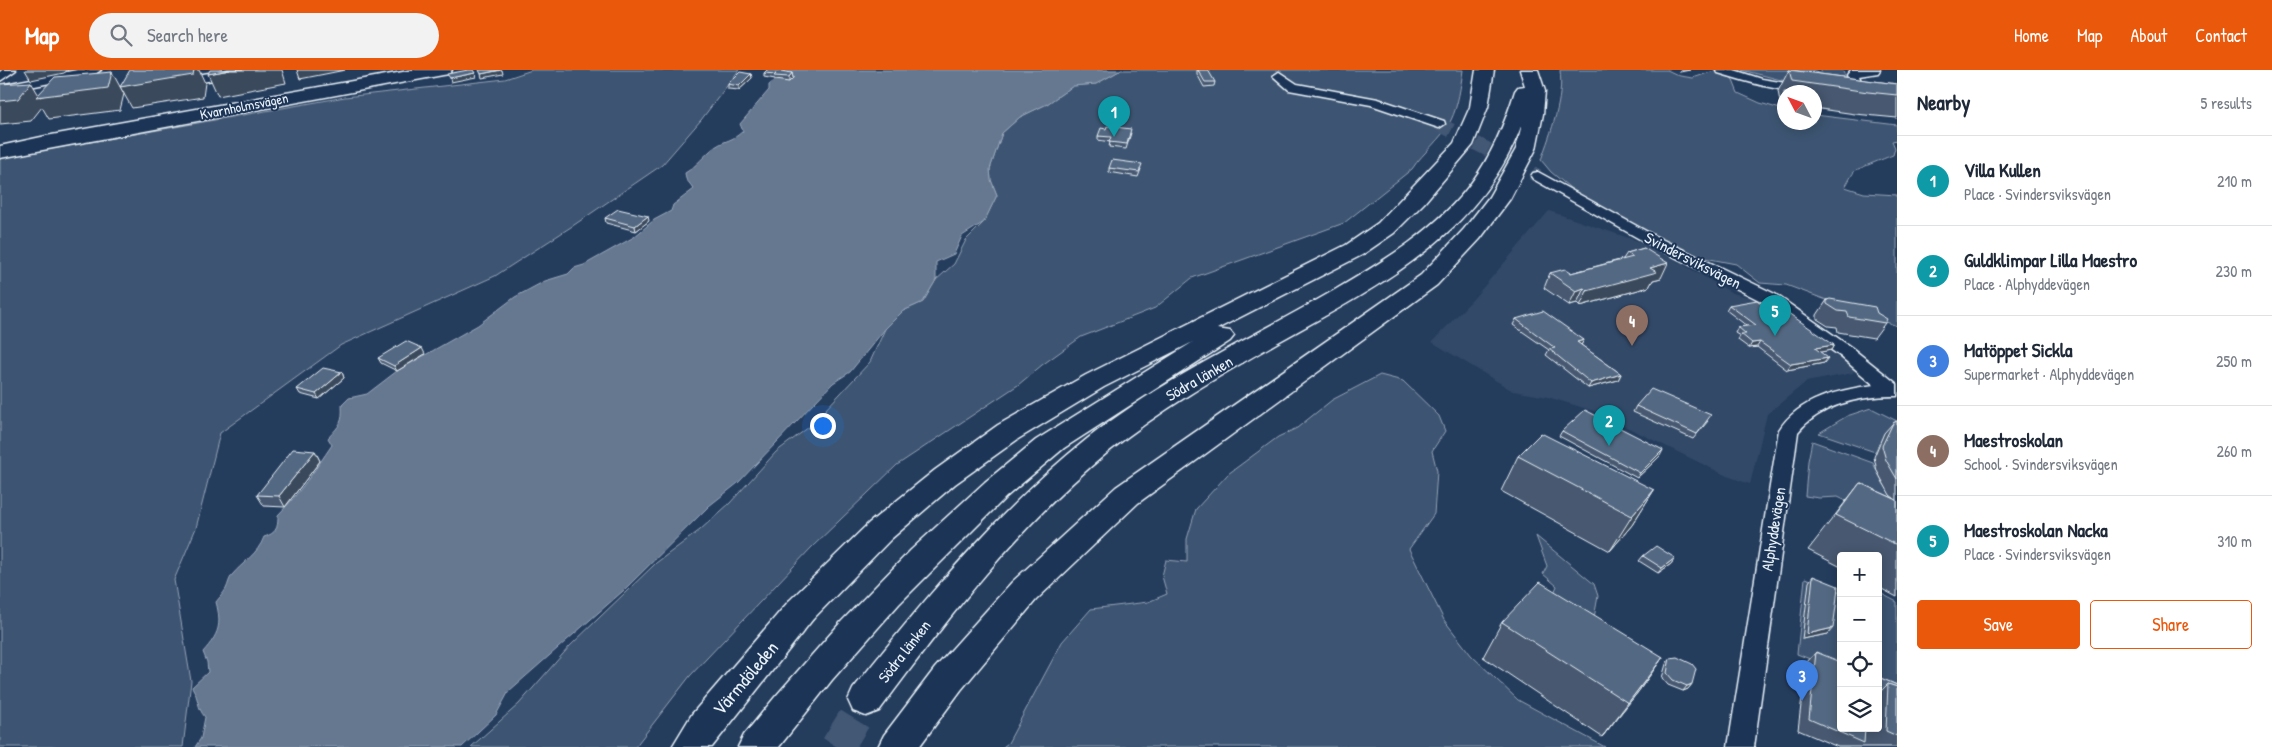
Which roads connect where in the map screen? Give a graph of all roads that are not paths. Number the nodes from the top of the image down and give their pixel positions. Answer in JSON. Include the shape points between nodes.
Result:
{"nodes":[{"id":1,"x":10,"y":70,"type":"edge"},
{"id":2,"x":96,"y":70,"type":"edge"},
{"id":3,"x":249,"y":70,"type":"edge"},
{"id":4,"x":443,"y":70,"type":"edge"},
{"id":5,"x":1485,"y":70,"type":"edge"},
{"id":6,"x":1722,"y":70,"type":"edge"},
{"id":7,"x":1874,"y":70,"type":"edge"},
{"id":8,"x":1529,"y":72,"type":"edge"},
{"id":9,"x":1278,"y":76,"type":"dead end"},
{"id":10,"x":0,"y":77,"type":"edge"},
{"id":11,"x":169,"y":83,"type":"edge"},
{"id":12,"x":1777,"y":85,"type":"edge"},
{"id":13,"x":0,"y":89,"type":"edge"},
{"id":14,"x":1848,"y":96,"type":"edge"},
{"id":15,"x":1439,"y":124,"type":"tunnel mouth"},
{"id":16,"x":46,"y":142,"type":"junction"},
{"id":17,"x":0,"y":148,"type":"edge"},
{"id":18,"x":0,"y":152,"type":"edge"},
{"id":19,"x":1538,"y":176,"type":"tunnel mouth"},
{"id":20,"x":1354,"y":250,"type":"junction"},
{"id":21,"x":1893,"y":390,"type":"edge"},
{"id":22,"x":866,"y":700,"type":"tunnel mouth"},
{"id":23,"x":691,"y":747,"type":"edge"},
{"id":24,"x":757,"y":747,"type":"edge"},
{"id":25,"x":897,"y":747,"type":"edge"},
{"id":26,"x":1741,"y":747,"type":"edge"}],
"edges":[{"from":1,"to":10,"type":"street"},
{"from":2,"to":13,"type":"street"},
{"from":3,"to":11,"type":"street"},
{"from":4,"to":16,"type":"main road","name":"Kvarnholmsvägen"},
{"from":5,"to":20,"type":"main road","via":[[1479,107],[1463,146],[1386,228]]},
{"from":6,"to":12,"type":"street"},
{"from":7,"to":14,"type":"street","via":[[1853,75],[1866,98]]},
{"from":8,"to":22,"type":"main road","name":"Södra länken","via":[[1516,115],[1494,165],[1454,216],[1375,276],[1149,408],[1098,445],[1058,480],[985,554],[922,627]]},
{"from":8,"to":25,"type":"main road","via":[[1536,91],[1526,149],[1499,199],[1435,274],[1127,495],[1024,591],[948,679]]},
{"from":9,"to":15,"type":"street","via":[[1293,87],[1374,102]]},
{"from":16,"to":17,"type":"main road","name":"Kvarnholmsvägen"},
{"from":16,"to":18,"type":"main road","name":"Kvarnholmsvägen"},
{"from":19,"to":21,"type":"street","name":"Svindersviksvägen","via":[[1650,239],[1769,298],[1846,352]]},
{"from":20,"to":23,"type":"main road","name":"Värmdöleden","via":[[1095,381],[1008,432],[945,477],[880,530],[801,610]]},
{"from":20,"to":24,"type":"main road","name":"Södra länken","via":[[1296,291],[1160,372],[1034,455],[959,523],[869,615]]},
{"from":21,"to":26,"type":"street","name":"Alphyddevägen","via":[[1844,397],[1822,404],[1803,414],[1789,430]]}]}
